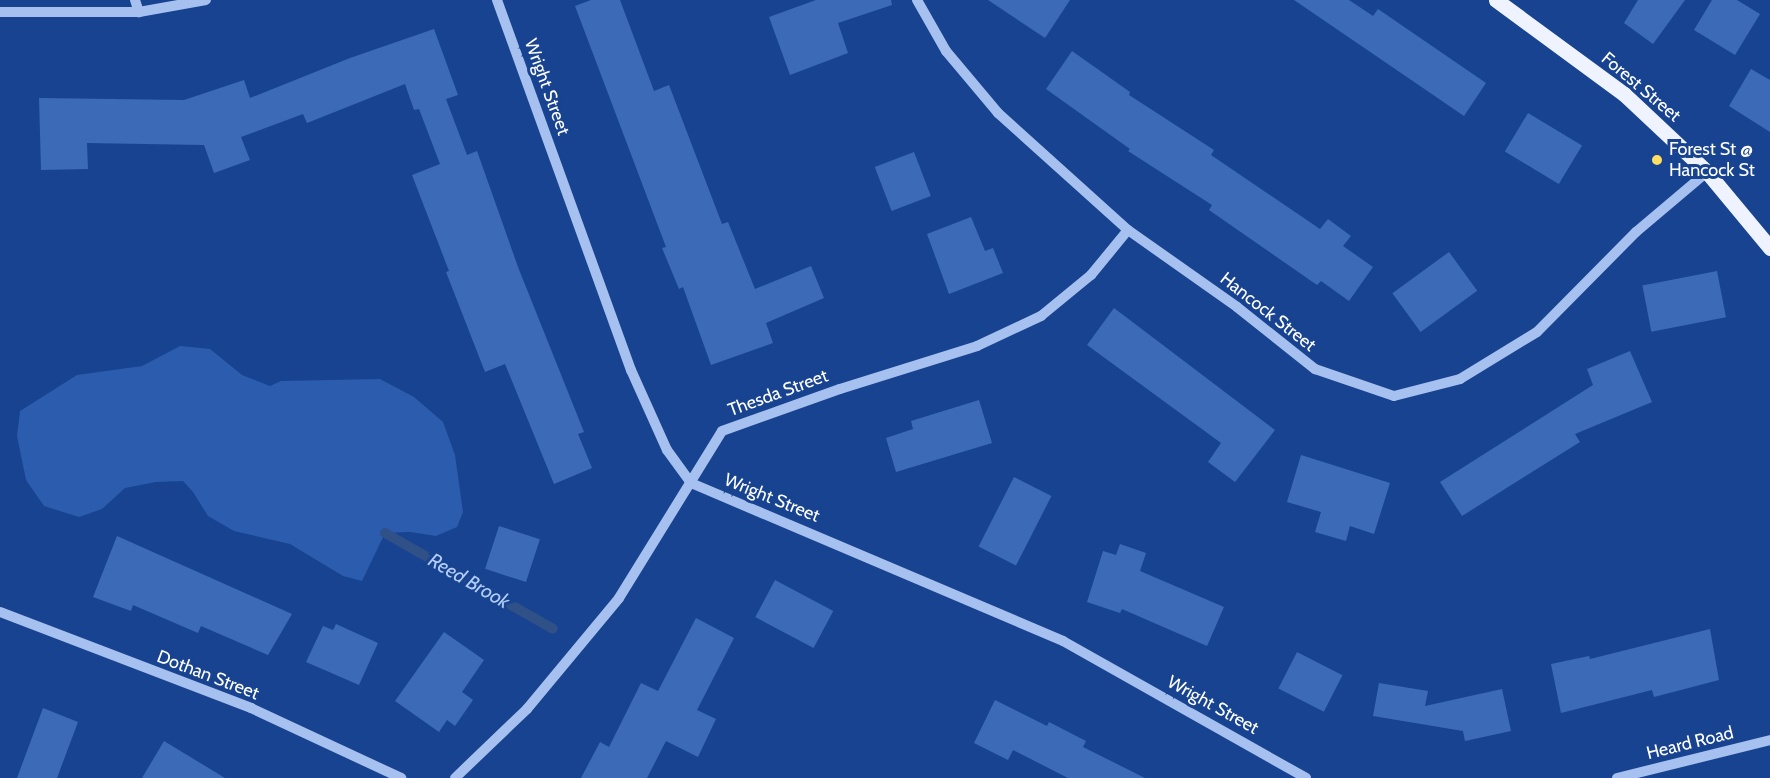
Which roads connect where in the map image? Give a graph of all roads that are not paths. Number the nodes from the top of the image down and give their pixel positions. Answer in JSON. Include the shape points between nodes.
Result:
{"nodes":[{"id":1,"x":135,"y":0,"type":"edge"},
{"id":2,"x":206,"y":0,"type":"edge"},
{"id":3,"x":497,"y":0,"type":"edge"},
{"id":4,"x":917,"y":0,"type":"edge"},
{"id":5,"x":1496,"y":0,"type":"edge"},
{"id":6,"x":0,"y":12,"type":"edge"},
{"id":7,"x":139,"y":12,"type":"junction"},
{"id":8,"x":1707,"y":172,"type":"junction"},
{"id":9,"x":1128,"y":230,"type":"junction"},
{"id":10,"x":1770,"y":248,"type":"edge"},
{"id":11,"x":692,"y":483,"type":"junction"},
{"id":12,"x":0,"y":612,"type":"edge"},
{"id":13,"x":1770,"y":740,"type":"edge"},
{"id":14,"x":400,"y":778,"type":"edge"},
{"id":15,"x":455,"y":778,"type":"edge"},
{"id":16,"x":1306,"y":778,"type":"edge"},
{"id":17,"x":1617,"y":778,"type":"edge"}],
"edges":[{"from":1,"to":7,"type":"street"},
{"from":2,"to":7,"type":"street"},
{"from":3,"to":11,"type":"street","name":"Wright Street","via":[[632,370],[667,450]]},
{"from":4,"to":9,"type":"street","name":"Hancock Street","via":[[946,51],[998,112]]},
{"from":5,"to":8,"type":"main road","name":"Forest Street","via":[[1624,94]]},
{"from":6,"to":7,"type":"street"},
{"from":8,"to":9,"type":"street","name":"Hancock Street","via":[[1635,232],[1537,332],[1460,379],[1394,396],[1315,369],[1238,307]]},
{"from":8,"to":10,"type":"main road","name":"Forest Street"},
{"from":9,"to":11,"type":"street","name":"Thesda Street","via":[[1091,275],[1041,316],[977,346],[722,431]]},
{"from":11,"to":15,"type":"street","name":"Thesda Street","via":[[619,598],[527,709]]},
{"from":11,"to":16,"type":"street","name":"Wright Street","via":[[1063,641]]},
{"from":12,"to":14,"type":"street","name":"Dothan Street","via":[[251,708]]},
{"from":13,"to":17,"type":"street","name":"Heard Road"}]}
